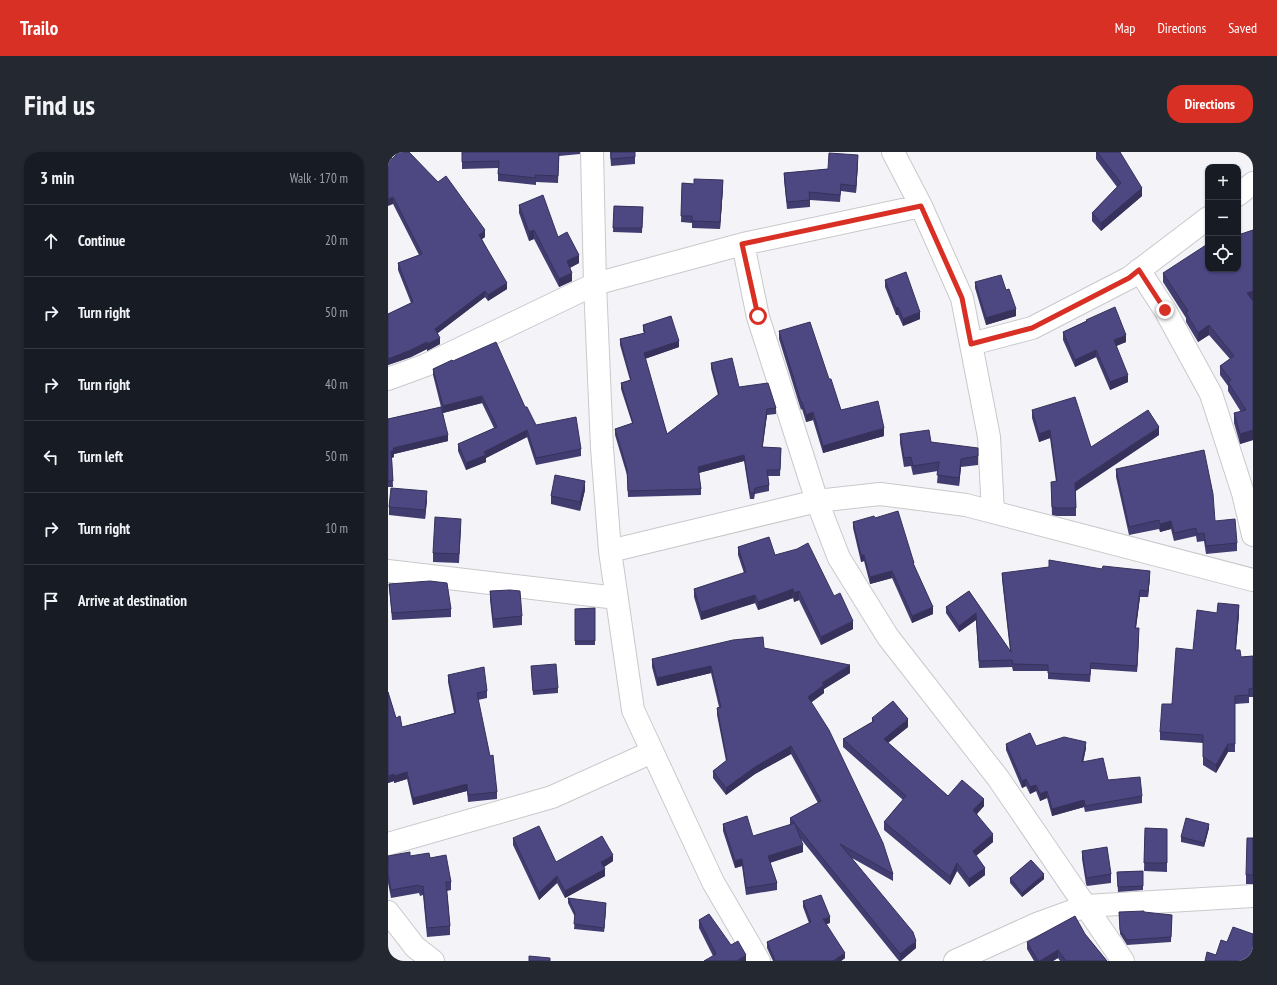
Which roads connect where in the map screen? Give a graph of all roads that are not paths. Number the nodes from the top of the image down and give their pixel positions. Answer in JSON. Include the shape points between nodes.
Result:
{"nodes":[{"id":1,"x":592,"y":152,"type":"edge"},
{"id":2,"x":893,"y":152,"type":"edge"},
{"id":3,"x":1253,"y":183,"type":"edge"},
{"id":4,"x":1241,"y":193,"type":"edge"},
{"id":5,"x":921,"y":206,"type":"junction"},
{"id":6,"x":1205,"y":220,"type":"edge"},
{"id":7,"x":742,"y":244,"type":"junction"},
{"id":8,"x":1139,"y":270,"type":"junction"},
{"id":9,"x":595,"y":284,"type":"junction"},
{"id":10,"x":971,"y":344,"type":"junction"},
{"id":11,"x":388,"y":379,"type":"edge"},
{"id":12,"x":1246,"y":477,"type":"edge"},
{"id":13,"x":817,"y":501,"type":"junction"},
{"id":14,"x":993,"y":512,"type":"junction"},
{"id":15,"x":1253,"y":535,"type":"edge"},
{"id":16,"x":610,"y":551,"type":"junction"},
{"id":17,"x":388,"y":571,"type":"edge"},
{"id":18,"x":1253,"y":580,"type":"edge"},
{"id":19,"x":617,"y":598,"type":"junction"},
{"id":20,"x":652,"y":752,"type":"junction"},
{"id":21,"x":388,"y":844,"type":"edge"},
{"id":22,"x":1253,"y":896,"type":"edge"},
{"id":23,"x":1086,"y":906,"type":"junction"},
{"id":24,"x":388,"y":912,"type":"edge"},
{"id":25,"x":433,"y":961,"type":"edge"},
{"id":26,"x":759,"y":961,"type":"edge"},
{"id":27,"x":955,"y":961,"type":"edge"},
{"id":28,"x":1123,"y":961,"type":"edge"}],
"edges":[{"from":1,"to":9,"type":"street"},
{"from":2,"to":5,"type":"street"},
{"from":3,"to":4,"type":"street"},
{"from":5,"to":7,"type":"street"},
{"from":5,"to":10,"type":"street","via":[[962,298]]},
{"from":6,"to":8,"type":"street"},
{"from":7,"to":9,"type":"street"},
{"from":7,"to":13,"type":"street","via":[[758,316]]},
{"from":8,"to":10,"type":"street","via":[[1129,278],[1032,328]]},
{"from":8,"to":12,"type":"street","via":[[1165,310],[1211,394]]},
{"from":9,"to":11,"type":"street","via":[[426,365]]},
{"from":9,"to":16,"type":"street","via":[[602,448]]},
{"from":10,"to":14,"type":"street","via":[[989,437]]},
{"from":12,"to":15,"type":"street"},
{"from":13,"to":14,"type":"street","via":[[880,494],[966,505]]},
{"from":13,"to":16,"type":"street"},
{"from":13,"to":23,"type":"street","via":[[839,558],[888,637],[998,778]]},
{"from":14,"to":18,"type":"street"},
{"from":16,"to":19,"type":"street"},
{"from":17,"to":19,"type":"street"},
{"from":19,"to":20,"type":"street","via":[[633,710]]},
{"from":20,"to":21,"type":"street","via":[[552,797]]},
{"from":20,"to":26,"type":"street","via":[[713,882]]},
{"from":22,"to":23,"type":"street"},
{"from":23,"to":27,"type":"street","via":[[1039,923]]},
{"from":23,"to":28,"type":"street"},
{"from":24,"to":25,"type":"street","via":[[415,947]]}]}
